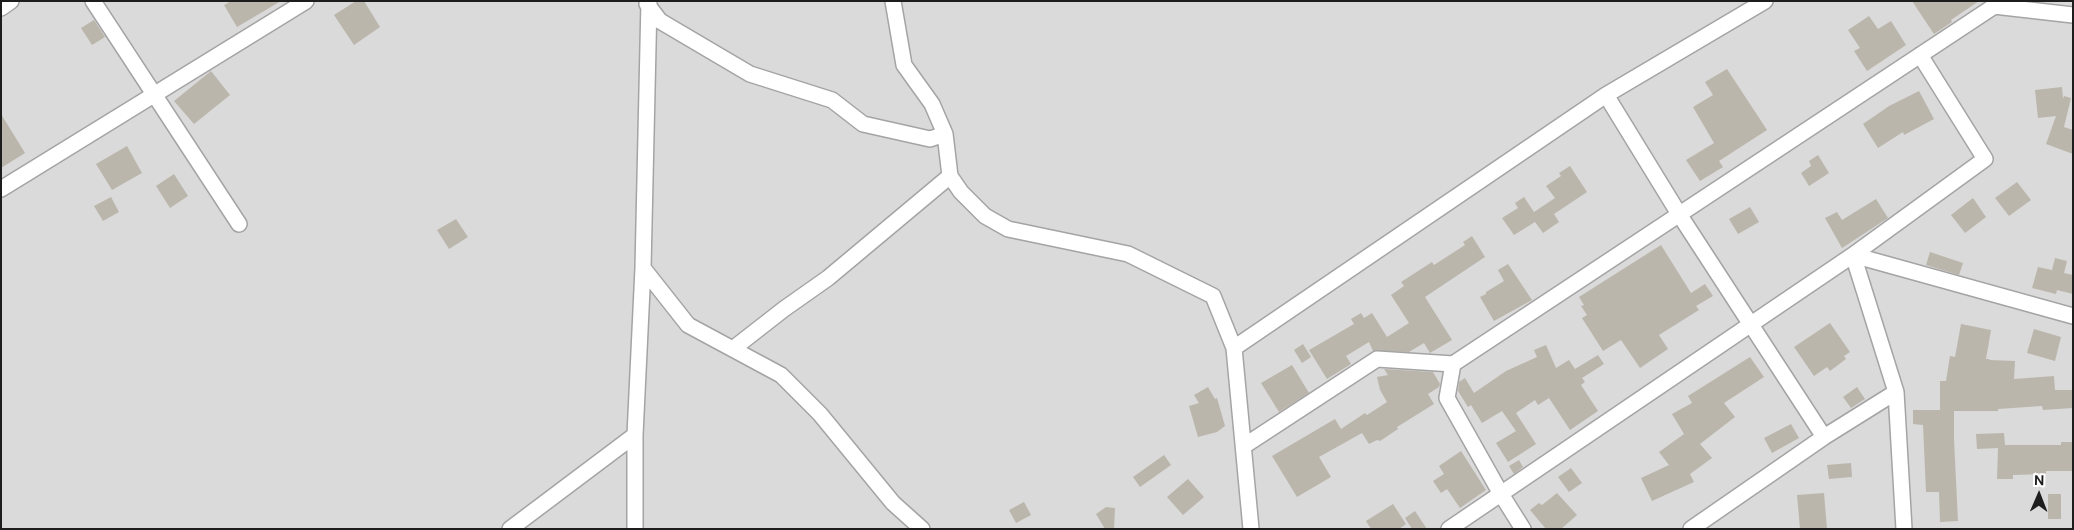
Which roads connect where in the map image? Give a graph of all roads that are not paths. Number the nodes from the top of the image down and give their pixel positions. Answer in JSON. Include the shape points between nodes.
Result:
{"nodes":[{"id":1,"x":11,"y":1,"type":"edge"},
{"id":2,"x":94,"y":1,"type":"edge"},
{"id":3,"x":306,"y":1,"type":"edge"},
{"id":4,"x":893,"y":1,"type":"edge"},
{"id":5,"x":1765,"y":1,"type":"edge"},
{"id":6,"x":647,"y":3,"type":"edge"},
{"id":7,"x":1998,"y":4,"type":"edge"},
{"id":8,"x":1,"y":8,"type":"edge"},
{"id":9,"x":2073,"y":15,"type":"edge"},
{"id":10,"x":1920,"y":55,"type":"junction"},
{"id":11,"x":154,"y":94,"type":"junction"},
{"id":12,"x":1606,"y":95,"type":"junction"},
{"id":13,"x":945,"y":134,"type":"junction"},
{"id":14,"x":950,"y":176,"type":"junction"},
{"id":15,"x":1,"y":189,"type":"edge"},
{"id":16,"x":1679,"y":214,"type":"junction"},
{"id":17,"x":239,"y":224,"type":"dead end"},
{"id":18,"x":1853,"y":255,"type":"junction"},
{"id":19,"x":643,"y":268,"type":"junction"},
{"id":20,"x":2073,"y":316,"type":"edge"},
{"id":21,"x":1751,"y":324,"type":"junction"},
{"id":22,"x":734,"y":348,"type":"junction"},
{"id":23,"x":1234,"y":348,"type":"junction"},
{"id":24,"x":1453,"y":364,"type":"junction"},
{"id":25,"x":1896,"y":392,"type":"junction"},
{"id":26,"x":635,"y":435,"type":"junction"},
{"id":27,"x":1824,"y":437,"type":"junction"},
{"id":28,"x":1244,"y":446,"type":"junction"},
{"id":29,"x":1501,"y":494,"type":"junction"},
{"id":30,"x":920,"y":528,"type":"edge"},
{"id":31,"x":510,"y":529,"type":"edge"},
{"id":32,"x":635,"y":529,"type":"edge"},
{"id":33,"x":1251,"y":529,"type":"edge"},
{"id":34,"x":1449,"y":529,"type":"edge"},
{"id":35,"x":1524,"y":529,"type":"edge"},
{"id":36,"x":1691,"y":529,"type":"edge"},
{"id":37,"x":1904,"y":529,"type":"edge"}],
"edges":[{"from":1,"to":8,"type":"street"},
{"from":2,"to":11,"type":"street"},
{"from":3,"to":11,"type":"street"},
{"from":4,"to":13,"type":"street","via":[[904,65],[932,104]]},
{"from":5,"to":12,"type":"street"},
{"from":6,"to":13,"type":"street","via":[[660,21],[750,74],[832,100],[863,124],[930,139]]},
{"from":6,"to":19,"type":"street"},
{"from":7,"to":9,"type":"street"},
{"from":7,"to":10,"type":"street"},
{"from":10,"to":16,"type":"street"},
{"from":10,"to":18,"type":"street","via":[[1985,159]]},
{"from":11,"to":15,"type":"street"},
{"from":11,"to":17,"type":"street"},
{"from":12,"to":16,"type":"street"},
{"from":12,"to":23,"type":"street"},
{"from":13,"to":14,"type":"street"},
{"from":14,"to":22,"type":"street","via":[[828,278]]},
{"from":14,"to":23,"type":"street","via":[[960,192],[985,216],[1008,229],[1128,254],[1213,296]]},
{"from":16,"to":21,"type":"street"},
{"from":16,"to":24,"type":"street"},
{"from":18,"to":20,"type":"street"},
{"from":18,"to":21,"type":"street"},
{"from":18,"to":25,"type":"street"},
{"from":19,"to":22,"type":"street","via":[[688,325]]},
{"from":19,"to":26,"type":"street"},
{"from":21,"to":27,"type":"street"},
{"from":21,"to":29,"type":"street"},
{"from":22,"to":30,"type":"street","via":[[781,375],[820,414],[893,503]]},
{"from":23,"to":28,"type":"street"},
{"from":24,"to":28,"type":"street","via":[[1377,359]]},
{"from":24,"to":29,"type":"street","via":[[1447,398]]},
{"from":25,"to":27,"type":"street"},
{"from":25,"to":37,"type":"street"},
{"from":26,"to":31,"type":"street"},
{"from":26,"to":32,"type":"street"},
{"from":27,"to":36,"type":"street"},
{"from":28,"to":33,"type":"street"},
{"from":29,"to":34,"type":"street"},
{"from":29,"to":35,"type":"street"}]}
